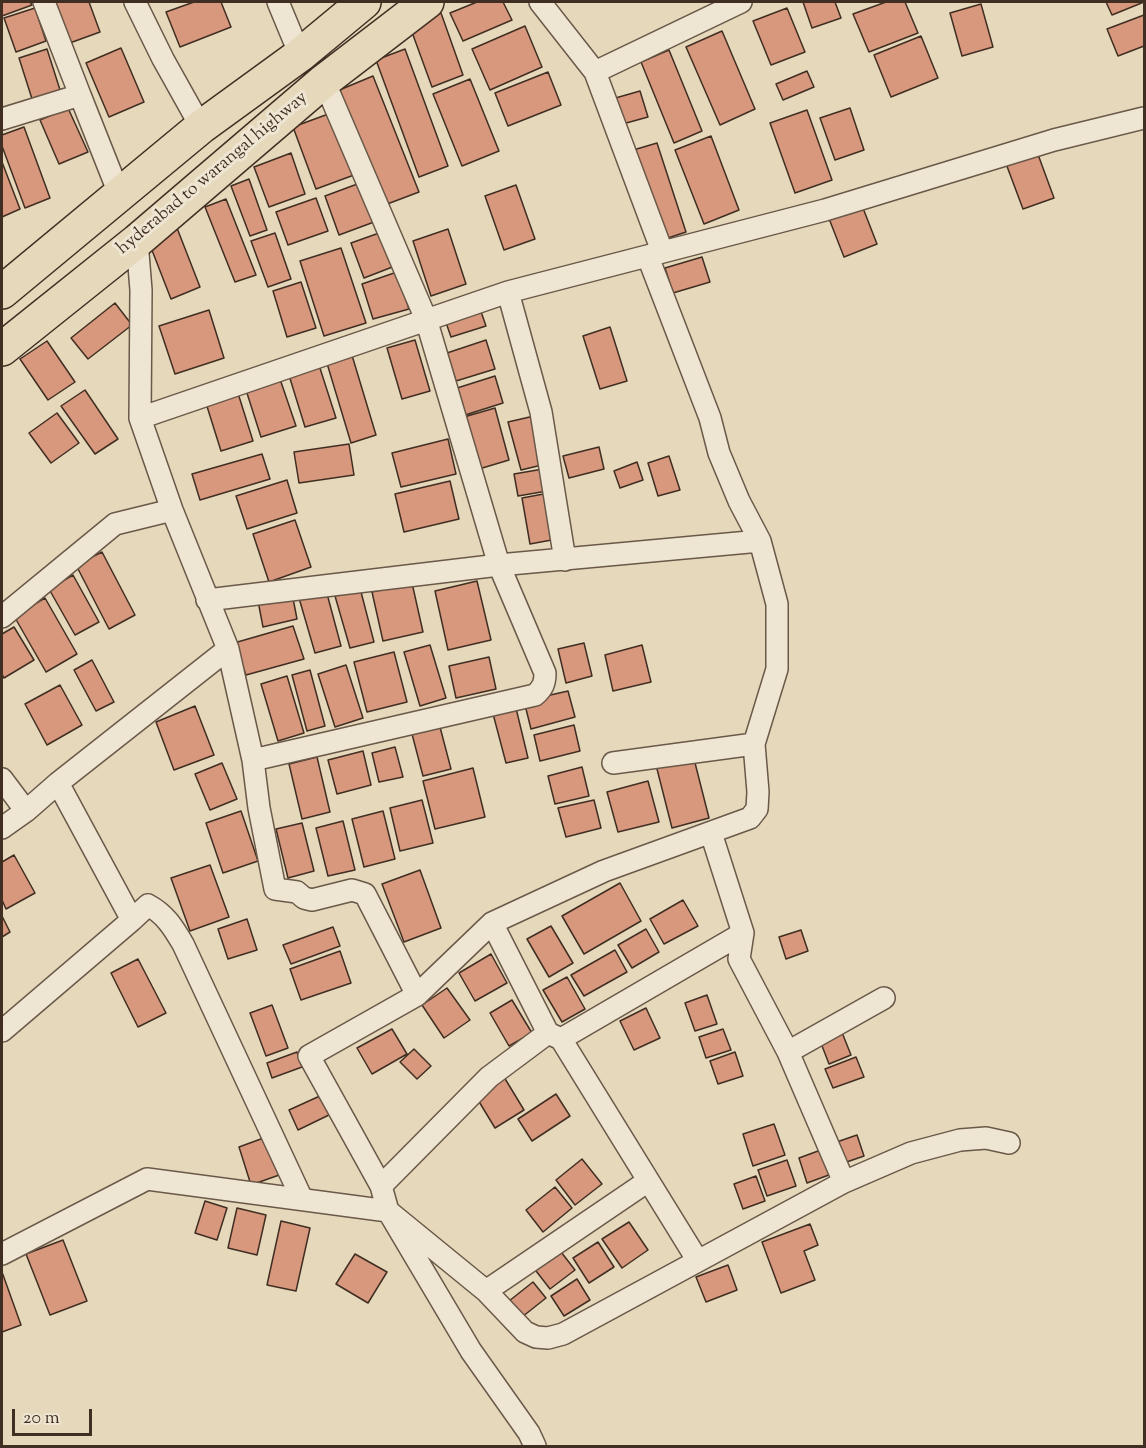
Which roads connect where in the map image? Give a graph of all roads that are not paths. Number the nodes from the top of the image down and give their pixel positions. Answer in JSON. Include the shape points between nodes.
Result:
{"nodes":[{"id":1,"x":44,"y":2,"type":"edge"},
{"id":2,"x":135,"y":2,"type":"edge"},
{"id":3,"x":278,"y":2,"type":"edge"},
{"id":4,"x":364,"y":2,"type":"edge"},
{"id":5,"x":427,"y":2,"type":"edge"},
{"id":6,"x":540,"y":2,"type":"edge"},
{"id":7,"x":741,"y":2,"type":"edge"},
{"id":8,"x":300,"y":55,"type":"junction"},
{"id":9,"x":595,"y":72,"type":"junction"},
{"id":10,"x":324,"y":81,"type":"junction"},
{"id":11,"x":80,"y":95,"type":"junction"},
{"id":12,"x":1144,"y":118,"type":"edge"},
{"id":13,"x":2,"y":119,"type":"edge"},
{"id":14,"x":201,"y":127,"type":"junction"},
{"id":15,"x":120,"y":196,"type":"junction"},
{"id":16,"x":137,"y":241,"type":"junction"},
{"id":17,"x":655,"y":254,"type":"junction"},
{"id":18,"x":2,"y":292,"type":"edge"},
{"id":19,"x":508,"y":292,"type":"junction"},
{"id":20,"x":426,"y":319,"type":"junction"},
{"id":21,"x":2,"y":349,"type":"edge"},
{"id":22,"x":140,"y":418,"type":"junction"},
{"id":23,"x":172,"y":510,"type":"junction"},
{"id":24,"x":760,"y":541,"type":"junction"},
{"id":25,"x":565,"y":560,"type":"junction"},
{"id":26,"x":499,"y":565,"type":"junction"},
{"id":27,"x":207,"y":600,"type":"junction"},
{"id":28,"x":2,"y":617,"type":"edge"},
{"id":29,"x":228,"y":649,"type":"junction"},
{"id":30,"x":754,"y":744,"type":"junction"},
{"id":31,"x":254,"y":760,"type":"junction"},
{"id":32,"x":613,"y":763,"type":"dead end"},
{"id":33,"x":2,"y":779,"type":"edge"},
{"id":34,"x":58,"y":783,"type":"junction"},
{"id":35,"x":26,"y":811,"type":"junction"},
{"id":36,"x":2,"y":828,"type":"edge"},
{"id":37,"x":711,"y":833,"type":"junction"},
{"id":38,"x":132,"y":920,"type":"junction"},
{"id":39,"x":492,"y":923,"type":"junction"},
{"id":40,"x":743,"y":933,"type":"junction"},
{"id":41,"x":417,"y":995,"type":"junction"},
{"id":42,"x":884,"y":998,"type":"dead end"},
{"id":43,"x":2,"y":1031,"type":"edge"},
{"id":44,"x":555,"y":1036,"type":"junction"},
{"id":45,"x":788,"y":1052,"type":"junction"},
{"id":46,"x":1009,"y":1143,"type":"dead end"},
{"id":47,"x":648,"y":1181,"type":"junction"},
{"id":48,"x":844,"y":1182,"type":"junction"},
{"id":49,"x":381,"y":1186,"type":"junction"},
{"id":50,"x":302,"y":1200,"type":"junction"},
{"id":51,"x":388,"y":1211,"type":"junction"},
{"id":52,"x":2,"y":1254,"type":"edge"},
{"id":53,"x":699,"y":1261,"type":"junction"},
{"id":54,"x":486,"y":1291,"type":"junction"},
{"id":55,"x":535,"y":1446,"type":"edge"}],
"edges":[{"from":1,"to":11,"type":"street"},
{"from":2,"to":14,"type":"street"},
{"from":3,"to":8,"type":"street"},
{"from":4,"to":8,"type":"main road"},
{"from":5,"to":10,"type":"main road","name":"hyderabad to warangal highway"},
{"from":6,"to":9,"type":"street"},
{"from":7,"to":9,"type":"street"},
{"from":8,"to":14,"type":"main road"},
{"from":9,"to":17,"type":"street"},
{"from":10,"to":16,"type":"main road","name":"hyderabad to warangal highway"},
{"from":10,"to":20,"type":"street"},
{"from":11,"to":13,"type":"street"},
{"from":11,"to":15,"type":"street"},
{"from":12,"to":17,"type":"street","via":[[1054,140],[825,210]]},
{"from":14,"to":15,"type":"main road"},
{"from":15,"to":18,"type":"main road"},
{"from":16,"to":21,"type":"main road","name":"hyderabad to warangal highway"},
{"from":16,"to":22,"type":"street","via":[[141,290]]},
{"from":17,"to":19,"type":"street"},
{"from":17,"to":24,"type":"street","via":[[719,453]]},
{"from":19,"to":20,"type":"street"},
{"from":19,"to":25,"type":"street","via":[[542,412]]},
{"from":20,"to":22,"type":"street"},
{"from":20,"to":26,"type":"street"},
{"from":22,"to":23,"type":"street"},
{"from":23,"to":27,"type":"street"},
{"from":23,"to":28,"type":"street","via":[[115,524]]},
{"from":24,"to":25,"type":"street"},
{"from":24,"to":30,"type":"street","via":[[777,604],[777,669]]},
{"from":25,"to":26,"type":"street"},
{"from":26,"to":27,"type":"street"},
{"from":26,"to":31,"type":"street","via":[[545,673],[542,689],[535,695]]},
{"from":27,"to":29,"type":"street"},
{"from":29,"to":31,"type":"street"},
{"from":29,"to":34,"type":"street"},
{"from":30,"to":32,"type":"street"},
{"from":30,"to":37,"type":"street","via":[[757,809],[750,818]]},
{"from":31,"to":41,"type":"street","via":[[274,889],[297,892],[312,900],[352,890],[365,894]]},
{"from":33,"to":35,"type":"street"},
{"from":34,"to":35,"type":"street"},
{"from":34,"to":38,"type":"street"},
{"from":35,"to":36,"type":"street"},
{"from":37,"to":39,"type":"street","via":[[604,871]]},
{"from":37,"to":40,"type":"street"},
{"from":38,"to":43,"type":"street"},
{"from":38,"to":50,"type":"street","via":[[148,905],[163,915],[176,932]]},
{"from":39,"to":41,"type":"street"},
{"from":39,"to":44,"type":"street"},
{"from":40,"to":44,"type":"street"},
{"from":40,"to":45,"type":"street","via":[[739,959]]},
{"from":41,"to":49,"type":"street","via":[[309,1056]]},
{"from":42,"to":45,"type":"street"},
{"from":44,"to":47,"type":"street"},
{"from":44,"to":49,"type":"street","via":[[489,1077]]},
{"from":45,"to":48,"type":"street"},
{"from":46,"to":48,"type":"street","via":[[986,1138],[960,1140],[911,1153]]},
{"from":47,"to":53,"type":"street"},
{"from":47,"to":54,"type":"street"},
{"from":48,"to":53,"type":"street"},
{"from":49,"to":51,"type":"street"},
{"from":50,"to":51,"type":"street"},
{"from":50,"to":52,"type":"street","via":[[147,1179]]},
{"from":51,"to":54,"type":"street"},
{"from":51,"to":55,"type":"street","via":[[471,1351]]},
{"from":53,"to":54,"type":"street","via":[[563,1334],[548,1338],[525,1332]]}]}
